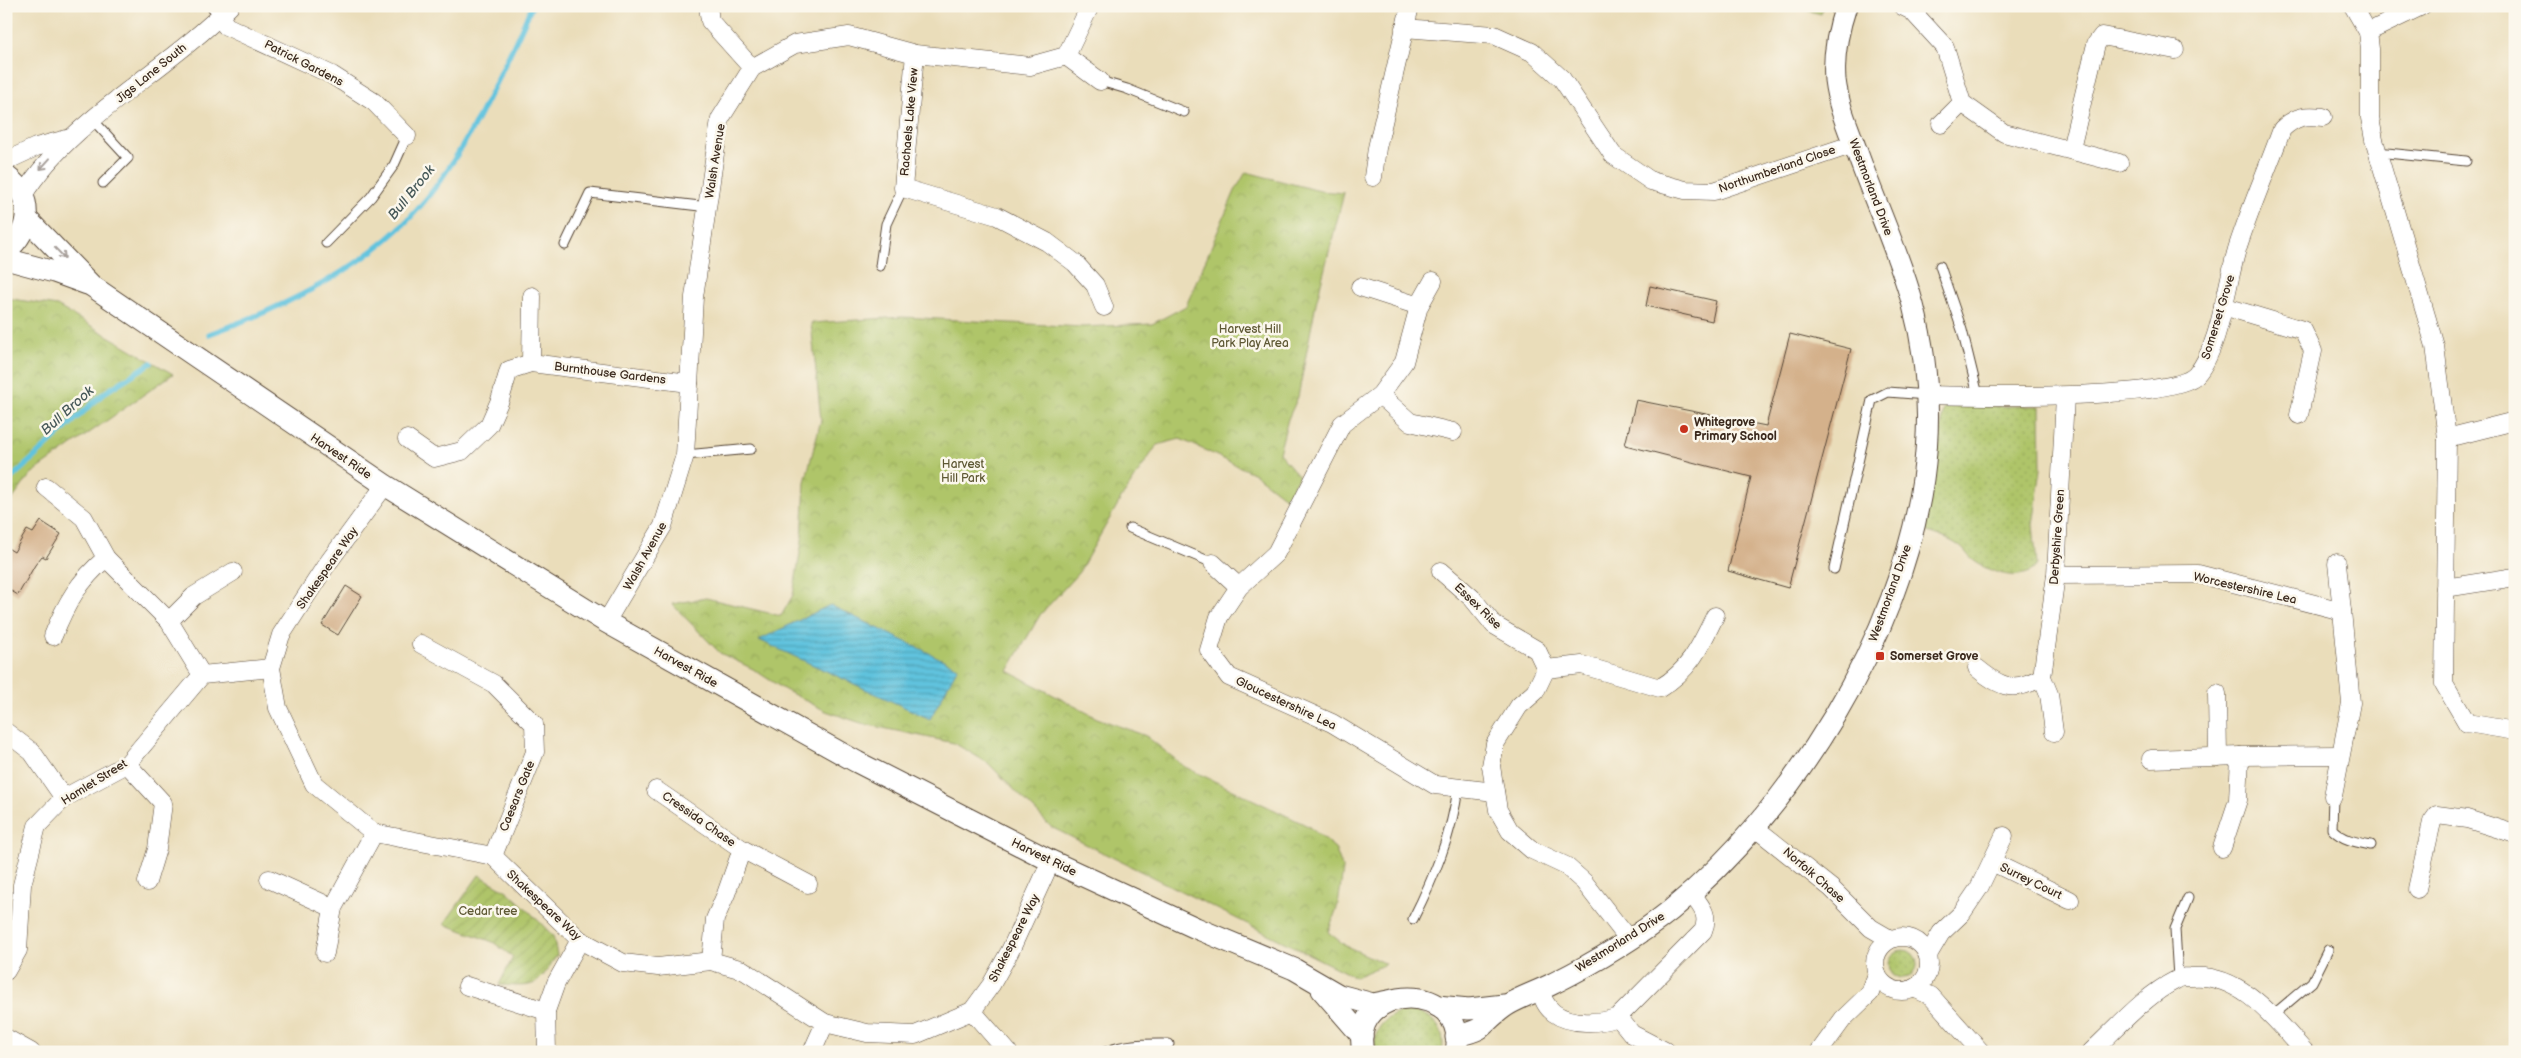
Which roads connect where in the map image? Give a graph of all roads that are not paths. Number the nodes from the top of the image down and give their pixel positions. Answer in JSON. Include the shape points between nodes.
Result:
{"nodes":[{"id":1,"x":708,"y":6,"type":"edge"},
{"id":2,"x":1090,"y":6,"type":"edge"},
{"id":3,"x":1410,"y":6,"type":"edge"},
{"id":4,"x":1846,"y":6,"type":"edge"},
{"id":5,"x":1902,"y":6,"type":"edge"},
{"id":6,"x":2353,"y":6,"type":"edge"},
{"id":7,"x":2422,"y":6,"type":"edge"},
{"id":8,"x":220,"y":10,"type":"edge"},
{"id":9,"x":1404,"y":28,"type":"junction"},
{"id":10,"x":2368,"y":32,"type":"junction"},
{"id":11,"x":2175,"y":50,"type":"dead end"},
{"id":12,"x":915,"y":54,"type":"junction"},
{"id":13,"x":1066,"y":56,"type":"junction"},
{"id":14,"x":752,"y":68,"type":"junction"},
{"id":15,"x":1100,"y":81,"type":"joint"},
{"id":16,"x":1962,"y":103,"type":"junction"},
{"id":17,"x":1184,"y":112,"type":"dead end"},
{"id":18,"x":2323,"y":117,"type":"dead end"},
{"id":19,"x":93,"y":120,"type":"junction"},
{"id":20,"x":1941,"y":124,"type":"dead end"},
{"id":21,"x":408,"y":136,"type":"joint"},
{"id":22,"x":71,"y":138,"type":"junction"},
{"id":23,"x":1854,"y":144,"type":"junction"},
{"id":24,"x":2070,"y":149,"type":"junction"},
{"id":25,"x":2377,"y":152,"type":"junction"},
{"id":26,"x":6,"y":161,"type":"edge"},
{"id":27,"x":2466,"y":161,"type":"dead end"},
{"id":28,"x":2119,"y":163,"type":"dead end"},
{"id":29,"x":6,"y":176,"type":"edge"},
{"id":30,"x":1373,"y":177,"type":"dead end"},
{"id":31,"x":103,"y":183,"type":"dead end"},
{"id":32,"x":903,"y":188,"type":"junction"},
{"id":33,"x":24,"y":195,"type":"junction"},
{"id":34,"x":708,"y":208,"type":"junction"},
{"id":35,"x":27,"y":219,"type":"junction"},
{"id":36,"x":326,"y":243,"type":"dead end"},
{"id":37,"x":565,"y":245,"type":"dead end"},
{"id":38,"x":6,"y":251,"type":"edge"},
{"id":39,"x":6,"y":259,"type":"edge"},
{"id":40,"x":880,"y":266,"type":"dead end"},
{"id":41,"x":1940,"y":266,"type":"dead end"},
{"id":42,"x":1433,"y":281,"type":"dead end"},
{"id":43,"x":92,"y":286,"type":"junction"},
{"id":44,"x":1360,"y":287,"type":"dead end"},
{"id":45,"x":532,"y":296,"type":"dead end"},
{"id":46,"x":1418,"y":306,"type":"junction"},
{"id":47,"x":2223,"y":306,"type":"junction"},
{"id":48,"x":1104,"y":307,"type":"dead end"},
{"id":49,"x":531,"y":364,"type":"junction"},
{"id":50,"x":689,"y":383,"type":"junction"},
{"id":51,"x":1380,"y":395,"type":"junction"},
{"id":52,"x":1927,"y":395,"type":"junction"},
{"id":53,"x":1978,"y":395,"type":"junction"},
{"id":54,"x":2065,"y":396,"type":"junction"},
{"id":55,"x":2299,"y":415,"type":"dead end"},
{"id":56,"x":2515,"y":421,"type":"edge"},
{"id":57,"x":1453,"y":432,"type":"dead end"},
{"id":58,"x":2448,"y":438,"type":"junction"},
{"id":59,"x":407,"y":439,"type":"dead end"},
{"id":60,"x":751,"y":449,"type":"dead end"},
{"id":61,"x":685,"y":455,"type":"junction"},
{"id":62,"x":385,"y":485,"type":"junction"},
{"id":63,"x":46,"y":487,"type":"dead end"},
{"id":64,"x":1130,"y":528,"type":"dead end"},
{"id":65,"x":106,"y":558,"type":"junction"},
{"id":66,"x":1214,"y":563,"type":"joint"},
{"id":67,"x":2337,"y":564,"type":"dead end"},
{"id":68,"x":1834,"y":569,"type":"dead end"},
{"id":69,"x":1441,"y":571,"type":"dead end"},
{"id":70,"x":233,"y":572,"type":"dead end"},
{"id":71,"x":2056,"y":575,"type":"junction"},
{"id":72,"x":2515,"y":577,"type":"edge"},
{"id":73,"x":1239,"y":586,"type":"junction"},
{"id":74,"x":2445,"y":588,"type":"junction"},
{"id":75,"x":2342,"y":611,"type":"junction"},
{"id":76,"x":1715,"y":616,"type":"dead end"},
{"id":77,"x":169,"y":620,"type":"junction"},
{"id":78,"x":606,"y":622,"type":"junction"},
{"id":79,"x":53,"y":636,"type":"dead end"},
{"id":80,"x":420,"y":644,"type":"dead end"},
{"id":81,"x":271,"y":668,"type":"junction"},
{"id":82,"x":1546,"y":668,"type":"junction"},
{"id":83,"x":1977,"y":668,"type":"dead end"},
{"id":84,"x":202,"y":675,"type":"junction"},
{"id":85,"x":2042,"y":677,"type":"junction"},
{"id":86,"x":2217,"y":693,"type":"dead end"},
{"id":87,"x":2515,"y":731,"type":"edge"},
{"id":88,"x":6,"y":732,"type":"edge"},
{"id":89,"x":2054,"y":732,"type":"dead end"},
{"id":90,"x":2340,"y":755,"type":"junction"},
{"id":91,"x":2240,"y":756,"type":"junction"},
{"id":92,"x":2218,"y":757,"type":"junction"},
{"id":93,"x":2151,"y":759,"type":"dead end"},
{"id":94,"x":127,"y":764,"type":"junction"},
{"id":95,"x":1458,"y":788,"type":"junction"},
{"id":96,"x":656,"y":790,"type":"dead end"},
{"id":97,"x":1495,"y":792,"type":"junction"},
{"id":98,"x":2333,"y":796,"type":"joint"},
{"id":99,"x":64,"y":798,"type":"junction"},
{"id":100,"x":1754,"y":827,"type":"junction"},
{"id":101,"x":374,"y":834,"type":"junction"},
{"id":102,"x":2515,"y":834,"type":"edge"},
{"id":103,"x":2004,"y":836,"type":"dead end"},
{"id":104,"x":2371,"y":845,"type":"dead end"},
{"id":105,"x":2222,"y":848,"type":"dead end"},
{"id":106,"x":742,"y":849,"type":"junction"},
{"id":107,"x":492,"y":856,"type":"junction"},
{"id":108,"x":1051,"y":861,"type":"junction"},
{"id":109,"x":1992,"y":862,"type":"junction"},
{"id":110,"x":269,"y":879,"type":"dead end"},
{"id":111,"x":147,"y":882,"type":"dead end"},
{"id":112,"x":808,"y":884,"type":"dead end"},
{"id":113,"x":2417,"y":889,"type":"dead end"},
{"id":114,"x":1691,"y":893,"type":"junction"},
{"id":115,"x":2188,"y":898,"type":"dead end"},
{"id":116,"x":2070,"y":900,"type":"dead end"},
{"id":117,"x":333,"y":908,"type":"junction"},
{"id":118,"x":1413,"y":919,"type":"dead end"},
{"id":119,"x":1941,"y":932,"type":"junction"},
{"id":120,"x":580,"y":940,"type":"junction"},
{"id":121,"x":1629,"y":940,"type":"junction"},
{"id":122,"x":1917,"y":940,"type":"junction"},
{"id":123,"x":1884,"y":944,"type":"junction"},
{"id":124,"x":2328,"y":950,"type":"dead end"},
{"id":125,"x":325,"y":953,"type":"dead end"},
{"id":126,"x":1928,"y":955,"type":"junction"},
{"id":127,"x":710,"y":961,"type":"junction"},
{"id":128,"x":6,"y":970,"type":"edge"},
{"id":129,"x":1877,"y":974,"type":"junction"},
{"id":130,"x":2178,"y":978,"type":"junction"},
{"id":131,"x":1920,"y":983,"type":"junction"},
{"id":132,"x":1317,"y":984,"type":"junction"},
{"id":133,"x":467,"y":986,"type":"dead end"},
{"id":134,"x":1890,"y":988,"type":"junction"},
{"id":135,"x":1540,"y":990,"type":"junction"},
{"id":136,"x":1870,"y":994,"type":"junction"},
{"id":137,"x":1388,"y":1002,"type":"junction"},
{"id":138,"x":1508,"y":1004,"type":"junction"},
{"id":139,"x":1437,"y":1006,"type":"junction"},
{"id":140,"x":546,"y":1011,"type":"junction"},
{"id":141,"x":972,"y":1011,"type":"junction"},
{"id":142,"x":2272,"y":1016,"type":"junction"},
{"id":143,"x":1618,"y":1017,"type":"junction"},
{"id":144,"x":825,"y":1023,"type":"junction"},
{"id":145,"x":6,"y":1038,"type":"edge"},
{"id":146,"x":1169,"y":1044,"type":"dead end"},
{"id":147,"x":1456,"y":1044,"type":"edge"},
{"id":148,"x":1362,"y":1046,"type":"edge"},
{"id":149,"x":31,"y":1052,"type":"edge"},
{"id":150,"x":547,"y":1052,"type":"edge"},
{"id":151,"x":812,"y":1052,"type":"edge"},
{"id":152,"x":1008,"y":1052,"type":"edge"},
{"id":153,"x":1105,"y":1052,"type":"edge"},
{"id":154,"x":1667,"y":1052,"type":"edge"},
{"id":155,"x":1819,"y":1052,"type":"edge"},
{"id":156,"x":1981,"y":1052,"type":"edge"},
{"id":157,"x":2091,"y":1052,"type":"edge"},
{"id":158,"x":2305,"y":1052,"type":"edge"}],
"edges":[{"from":1,"to":14,"type":"street","via":[[710,21]]},
{"from":2,"to":13,"type":"street"},
{"from":3,"to":9,"type":"street"},
{"from":4,"to":23,"type":"street","name":"Westmorland Drive","via":[[1834,54],[1835,77],[1838,100]]},
{"from":5,"to":16,"type":"street","via":[[1912,11],[1946,47]]},
{"from":6,"to":10,"type":"street"},
{"from":7,"to":10,"type":"street"},
{"from":8,"to":19,"type":"street","name":"Jigs Lane South"},
{"from":8,"to":21,"type":"street","name":"Patrick Gardens","via":[[226,26],[332,75],[374,102]]},
{"from":9,"to":23,"type":"street","name":"Northumberland Close","via":[[1494,35],[1532,52],[1562,79],[1614,155],[1651,181],[1685,190],[1714,191]]},
{"from":9,"to":30,"type":"street"},
{"from":10,"to":25,"type":"street","via":[[2370,118]]},
{"from":11,"to":24,"type":"street","via":[[2102,36],[2096,44]]},
{"from":12,"to":13,"type":"street","name":"Walsh Avenue","via":[[1030,66]]},
{"from":12,"to":14,"type":"street","name":"Walsh Avenue","via":[[849,36],[795,44]]},
{"from":12,"to":32,"type":"street","name":"Rachaels Lake View"},
{"from":13,"to":15,"type":"street"},
{"from":14,"to":34,"type":"street","name":"Walsh Avenue","via":[[720,119]]},
{"from":15,"to":17,"type":"lane"},
{"from":16,"to":20,"type":"street"},
{"from":16,"to":24,"type":"street","via":[[2004,133]]},
{"from":18,"to":47,"type":"street","name":"Somerset Grove","via":[[2304,115],[2282,129],[2238,246]]},
{"from":19,"to":22,"type":"street","name":"Jigs Lane South"},
{"from":19,"to":31,"type":"lane","via":[[128,158]]},
{"from":21,"to":36,"type":"lane","via":[[372,197]]},
{"from":22,"to":26,"type":"street","name":"Jigs Lane South","via":[[36,147]]},
{"from":22,"to":33,"type":"street","name":"Jigs Lane South","one_way":true,"via":[[38,172]]},
{"from":23,"to":52,"type":"street","name":"Westmorland Drive","via":[[1913,304]]},
{"from":24,"to":28,"type":"street"},
{"from":25,"to":27,"type":"lane"},
{"from":25,"to":58,"type":"street","via":[[2435,346]]},
{"from":29,"to":33,"type":"street"},
{"from":32,"to":40,"type":"lane","via":[[886,224]]},
{"from":32,"to":48,"type":"street","name":"Rachaels Lake View","via":[[998,216],[1047,242],[1075,263],[1095,285]]},
{"from":33,"to":35,"type":"street"},
{"from":34,"to":37,"type":"lane","via":[[590,193]]},
{"from":34,"to":50,"type":"street","name":"Walsh Avenue","via":[[694,297]]},
{"from":35,"to":38,"type":"street","via":[[24,232]]},
{"from":35,"to":43,"type":"street","name":"Harvest Ride","one_way":true},
{"from":39,"to":43,"type":"street","name":"Harvest Ride"},
{"from":41,"to":53,"type":"lane","via":[[1962,330]]},
{"from":42,"to":46,"type":"street","name":"Gloucestershire Lea"},
{"from":43,"to":62,"type":"street","name":"Harvest Ride"},
{"from":44,"to":46,"type":"street"},
{"from":45,"to":49,"type":"street"},
{"from":46,"to":51,"type":"street","name":"Gloucestershire Lea","via":[[1404,362]]},
{"from":47,"to":54,"type":"street","name":"Somerset Grove","via":[[2203,365],[2195,376],[2150,389]]},
{"from":47,"to":55,"type":"street","via":[[2303,330],[2313,351]]},
{"from":49,"to":50,"type":"street","name":"Burnthouse Gardens"},
{"from":49,"to":59,"type":"street","name":"Burnthouse Gardens","via":[[509,370],[489,425],[462,450],[434,458]]},
{"from":50,"to":61,"type":"street","name":"Walsh Avenue"},
{"from":51,"to":57,"type":"street","via":[[1410,422]]},
{"from":51,"to":73,"type":"street","name":"Gloucestershire Lea","via":[[1342,424],[1276,553]]},
{"from":52,"to":53,"type":"street","name":"Somerset Grove"},
{"from":52,"to":68,"type":"lane","via":[[1888,392],[1872,400]]},
{"from":52,"to":100,"type":"street","name":"Westmorland Drive","via":[[1923,480],[1905,558],[1868,654],[1809,756]]},
{"from":53,"to":54,"type":"street","name":"Somerset Grove"},
{"from":54,"to":71,"type":"street","name":"Derbyshire Green"},
{"from":56,"to":58,"type":"street"},
{"from":58,"to":74,"type":"street"},
{"from":60,"to":61,"type":"lane"},
{"from":61,"to":78,"type":"street","name":"Walsh Avenue","via":[[663,526]]},
{"from":62,"to":78,"type":"street","name":"Harvest Ride"},
{"from":62,"to":81,"type":"street","name":"Shakespeare Way","via":[[280,635]]},
{"from":63,"to":65,"type":"street","via":[[84,518]]},
{"from":64,"to":66,"type":"lane"},
{"from":65,"to":77,"type":"street"},
{"from":65,"to":79,"type":"street","via":[[67,601]]},
{"from":66,"to":73,"type":"street"},
{"from":67,"to":75,"type":"street"},
{"from":69,"to":82,"type":"street","name":"Essex Rise","via":[[1472,598],[1494,625],[1537,650]]},
{"from":70,"to":77,"type":"street","via":[[194,596]]},
{"from":71,"to":75,"type":"street","name":"Worcestershire Lea","via":[[2198,574]]},
{"from":71,"to":85,"type":"street","name":"Derbyshire Green"},
{"from":72,"to":74,"type":"street"},
{"from":73,"to":95,"type":"street","name":"Gloucestershire Lea","via":[[1219,617],[1209,650],[1229,677],[1332,723],[1436,785]]},
{"from":74,"to":87,"type":"street","via":[[2444,684],[2467,723]]},
{"from":75,"to":90,"type":"street","via":[[2351,703]]},
{"from":76,"to":82,"type":"street","via":[[1698,653],[1676,678],[1660,688],[1582,665]]},
{"from":77,"to":84,"type":"street"},
{"from":78,"to":108,"type":"street","name":"Harvest Ride","via":[[857,762]]},
{"from":80,"to":107,"type":"street","name":"Caesars Gate","via":[[494,684],[534,724],[535,752]]},
{"from":81,"to":84,"type":"street"},
{"from":81,"to":101,"type":"street","name":"Shakespeare Way","via":[[278,708],[314,784]]},
{"from":82,"to":97,"type":"street","via":[[1535,692],[1519,706],[1495,744],[1491,766]]},
{"from":83,"to":85,"type":"street","via":[[1995,683],[2012,687],[2027,686]]},
{"from":84,"to":94,"type":"street","name":"Hamlet Street"},
{"from":85,"to":89,"type":"street","name":"Derbyshire Green","via":[[2049,694]]},
{"from":86,"to":92,"type":"street"},
{"from":88,"to":99,"type":"street","via":[[32,752]]},
{"from":90,"to":91,"type":"street"},
{"from":90,"to":98,"type":"street"},
{"from":91,"to":92,"type":"street"},
{"from":91,"to":105,"type":"street","via":[[2238,800]]},
{"from":92,"to":93,"type":"street"},
{"from":94,"to":99,"type":"street","name":"Hamlet Street"},
{"from":94,"to":111,"type":"street","via":[[163,803],[157,849]]},
{"from":95,"to":97,"type":"street","name":"Gloucestershire Lea"},
{"from":95,"to":118,"type":"lane","via":[[1455,815],[1430,885]]},
{"from":96,"to":106,"type":"street","name":"Cressida Chase"},
{"from":97,"to":121,"type":"street","via":[[1498,810],[1510,831],[1532,850],[1566,866]]},
{"from":98,"to":104,"type":"lane","via":[[2332,828],[2351,842]]},
{"from":99,"to":128,"type":"street","name":"Hamlet Street","via":[[37,826],[22,885],[18,950]]},
{"from":100,"to":114,"type":"street","name":"Westmorland Drive"},
{"from":100,"to":123,"type":"street","name":"Norfolk Chase","via":[[1831,888]]},
{"from":101,"to":107,"type":"street","name":"Shakespeare Way"},
{"from":101,"to":117,"type":"street"},
{"from":102,"to":113,"type":"street","via":[[2437,815],[2432,822]]},
{"from":103,"to":109,"type":"street","name":"Surrey Court"},
{"from":106,"to":112,"type":"street","name":"Cressida Chase"},
{"from":106,"to":127,"type":"street","name":"Cressida Chase","via":[[714,919]]},
{"from":107,"to":120,"type":"street","name":"Shakespeare Way"},
{"from":108,"to":132,"type":"street","name":"Harvest Ride","via":[[1294,969]]},
{"from":108,"to":141,"type":"street","name":"Shakespeare Way","via":[[1010,951]]},
{"from":109,"to":116,"type":"street","name":"Surrey Court"},
{"from":109,"to":119,"type":"street","name":"Surrey Court","via":[[1962,913]]},
{"from":110,"to":117,"type":"street"},
{"from":114,"to":121,"type":"street","name":"Westmorland Drive"},
{"from":114,"to":143,"type":"street","via":[[1707,921],[1703,931]]},
{"from":115,"to":130,"type":"lane","via":[[2175,930]]},
{"from":117,"to":125,"type":"street"},
{"from":119,"to":122,"type":"street","name":"Surrey Court"},
{"from":119,"to":126,"type":"street","name":"Surrey Court"},
{"from":120,"to":127,"type":"street","name":"Shakespeare Way","via":[[622,963],[658,967]]},
{"from":120,"to":140,"type":"street","via":[[556,984]]},
{"from":121,"to":135,"type":"street","name":"Westmorland Drive"},
{"from":122,"to":123,"type":"street","name":"Norfolk Chase","via":[[1908,937]]},
{"from":122,"to":126,"type":"street"},
{"from":123,"to":129,"type":"street","via":[[1875,965]]},
{"from":124,"to":142,"type":"lane","via":[[2312,982]]},
{"from":126,"to":131,"type":"street","via":[[1930,963]]},
{"from":127,"to":144,"type":"street","name":"Shakespeare Way","via":[[743,970]]},
{"from":129,"to":134,"type":"street"},
{"from":129,"to":136,"type":"street"},
{"from":130,"to":142,"type":"street","via":[[2200,976],[2234,984]]},
{"from":130,"to":157,"type":"street","via":[[2158,990]]},
{"from":131,"to":134,"type":"street","via":[[1906,991]]},
{"from":131,"to":156,"type":"street"},
{"from":132,"to":137,"type":"street","name":"Harvest Ride","via":[[1373,1004]]},
{"from":132,"to":148,"type":"street","name":"Harvest Ride"},
{"from":133,"to":140,"type":"street"},
{"from":134,"to":136,"type":"street"},
{"from":135,"to":138,"type":"street","name":"Westmorland Drive"},
{"from":135,"to":143,"type":"street","via":[[1555,1014],[1588,1023],[1606,1022]]},
{"from":136,"to":155,"type":"street","via":[[1843,1018]]},
{"from":137,"to":139,"type":"street","via":[[1413,996]]},
{"from":137,"to":148,"type":"street","via":[[1367,1022]]},
{"from":138,"to":139,"type":"street","name":"Westmorland Drive","via":[[1469,1009]]},
{"from":138,"to":147,"type":"street","name":"Westmorland Drive"},
{"from":139,"to":147,"type":"street","via":[[1450,1020]]},
{"from":140,"to":150,"type":"street"},
{"from":141,"to":144,"type":"street","name":"Shakespeare Way","via":[[915,1035],[867,1033]]},
{"from":141,"to":152,"type":"street"},
{"from":142,"to":158,"type":"street"},
{"from":143,"to":154,"type":"street","via":[[1632,1034]]},
{"from":144,"to":151,"type":"street"},
{"from":145,"to":149,"type":"street"},
{"from":146,"to":153,"type":"lane","via":[[1132,1045]]}]}
